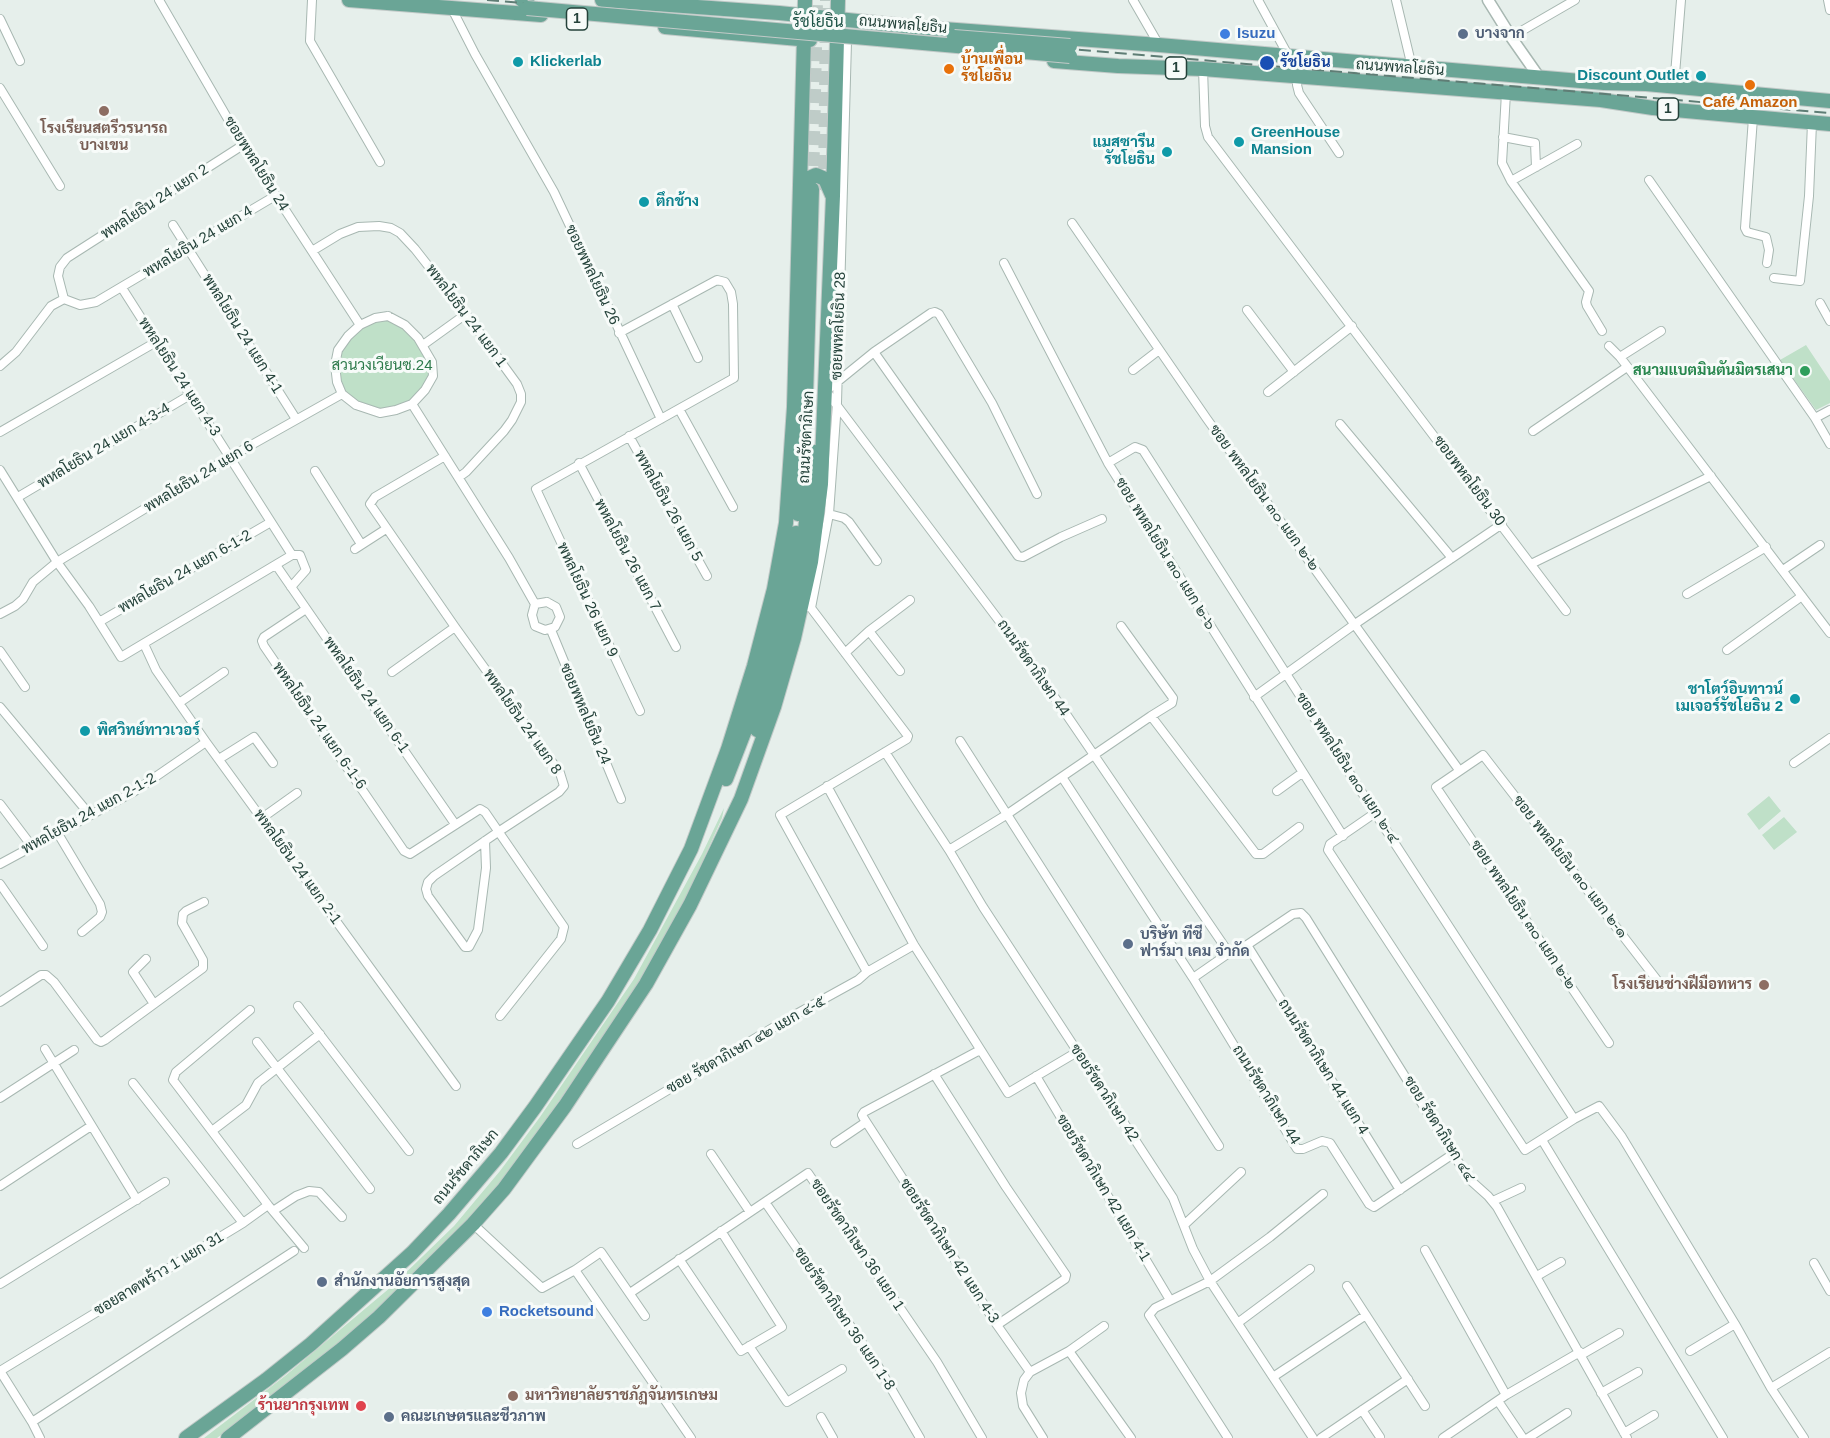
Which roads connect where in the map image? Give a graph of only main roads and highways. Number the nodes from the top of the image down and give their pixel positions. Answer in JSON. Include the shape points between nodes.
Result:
{"nodes":[{"id":1,"x":349,"y":0,"type":"edge"},
{"id":2,"x":603,"y":0,"type":"edge"},
{"id":3,"x":805,"y":0,"type":"edge"},
{"id":4,"x":838,"y":0,"type":"edge"},
{"id":5,"x":675,"y":2,"type":"edge"},
{"id":6,"x":525,"y":3,"type":"edge"},
{"id":7,"x":457,"y":8,"type":"junction"},
{"id":8,"x":751,"y":11,"type":"junction"},
{"id":9,"x":804,"y":16,"type":"junction"},
{"id":10,"x":837,"y":19,"type":"junction"},
{"id":11,"x":916,"y":27,"type":"junction"},
{"id":12,"x":748,"y":35,"type":"junction"},
{"id":13,"x":804,"y":39,"type":"junction"},
{"id":14,"x":842,"y":42,"type":"junction"},
{"id":15,"x":1174,"y":46,"type":"junction"},
{"id":16,"x":916,"y":49,"type":"junction"},
{"id":17,"x":1070,"y":51,"type":"junction"},
{"id":18,"x":1160,"y":67,"type":"junction"},
{"id":19,"x":1604,"y":83,"type":"junction"},
{"id":20,"x":1601,"y":100,"type":"junction"},
{"id":21,"x":1830,"y":101,"type":"edge"},
{"id":22,"x":1784,"y":108,"type":"junction"},
{"id":23,"x":1830,"y":108,"type":"edge"},
{"id":24,"x":1830,"y":117,"type":"edge"},
{"id":25,"x":1830,"y":124,"type":"edge"},
{"id":26,"x":817,"y":192,"type":"junction"},
{"id":27,"x":714,"y":858,"type":"junction"},
{"id":28,"x":186,"y":1438,"type":"edge"},
{"id":29,"x":228,"y":1438,"type":"edge"}],
"edges":[{"from":1,"to":7,"type":"main road","name":"ถนนพหลโยธิน","number":"1"},
{"from":2,"to":5,"type":"main road","name":"ถนนพหลโยธิน","number":"1"},
{"from":3,"to":9,"type":"main road","name":"ถนนรัชดาภิเษก"},
{"from":4,"to":10,"type":"main road","name":"ถนนรัชดาภิเษก"},
{"from":5,"to":8,"type":"main road","name":"ถนนพหลโยธิน","number":"1"},
{"from":6,"to":7,"type":"main road","name":"ถนนพหลโยธิน","via":[[479,3]]},
{"from":6,"to":17,"type":"main road","name":"ถนนพหลโยธิน","bridge":true},
{"from":7,"to":12,"type":"main road","name":"ถนนพหลโยธิน","number":"1"},
{"from":8,"to":9,"type":"main road","name":"ถนนพหลโยธิน","number":"1"},
{"from":8,"to":12,"type":"main road","via":[[755,20]]},
{"from":9,"to":10,"type":"main road","name":"ถนนพหลโยธิน","number":"1"},
{"from":9,"to":13,"type":"main road","name":"ถนนรัชดาภิเษก"},
{"from":10,"to":11,"type":"main road","name":"ถนนพหลโยธิน","number":"1"},
{"from":10,"to":14,"type":"main road","name":"ถนนรัชดาภิเษก"},
{"from":11,"to":15,"type":"main road","name":"ถนนพหลโยธิน","number":"1"},
{"from":11,"to":16,"type":"main road","via":[[911,35]]},
{"from":12,"to":13,"type":"main road","name":"ถนนพหลโยธิน","number":"1"},
{"from":13,"to":14,"type":"main road","name":"ถนนพหลโยธิน","number":"1"},
{"from":13,"to":26,"type":"main road","name":"ถนนรัชดาภิเษก"},
{"from":14,"to":16,"type":"main road","name":"ถนนพหลโยธิน","number":"1"},
{"from":14,"to":26,"type":"main road","name":"ถนนรัชดาภิเษก"},
{"from":15,"to":17,"type":"main road","name":"ถนนพหลโยธิน","via":[[1157,54]]},
{"from":15,"to":19,"type":"main road","name":"ถนนพหลโยธิน","number":"1"},
{"from":16,"to":18,"type":"main road","name":"ถนนพหลโยธิน","number":"1"},
{"from":17,"to":18,"type":"main road","name":"ถนนพหลโยธิน"},
{"from":18,"to":20,"type":"main road","name":"ถนนพหลโยธิน","number":"1"},
{"from":19,"to":21,"type":"main road","name":"ถนนพหลโยธิน","number":"1"},
{"from":19,"to":22,"type":"main road","name":"ถนนพหลโยธิน"},
{"from":20,"to":22,"type":"main road","name":"ถนนพหลโยธิน"},
{"from":20,"to":25,"type":"main road","name":"ถนนพหลโยธิน","number":"1"},
{"from":22,"to":23,"type":"main road","name":"ถนนพหลโยธิน"},
{"from":22,"to":24,"type":"main road","name":"ถนนพหลโยธิน"},
{"from":26,"to":27,"type":"main road","name":"ถนนรัชดาภิเษก","via":[[816,430],[801,565],[771,684]]},
{"from":26,"to":27,"type":"main road","name":"ถนนรัชดาภิเษก","via":[[826,391],[821,484],[807,606],[760,750]]},
{"from":26,"to":28,"type":"main road","name":"ถนนรัชดาภิเษก","via":[[789,487],[766,622],[728,749],[691,849],[650,930],[568,1061],[508,1144],[449,1214],[311,1344]]},
{"from":27,"to":29,"type":"main road","name":"ถนนรัชดาภิเษก","via":[[674,936],[613,1035],[534,1150],[473,1224],[379,1317]]}]}
